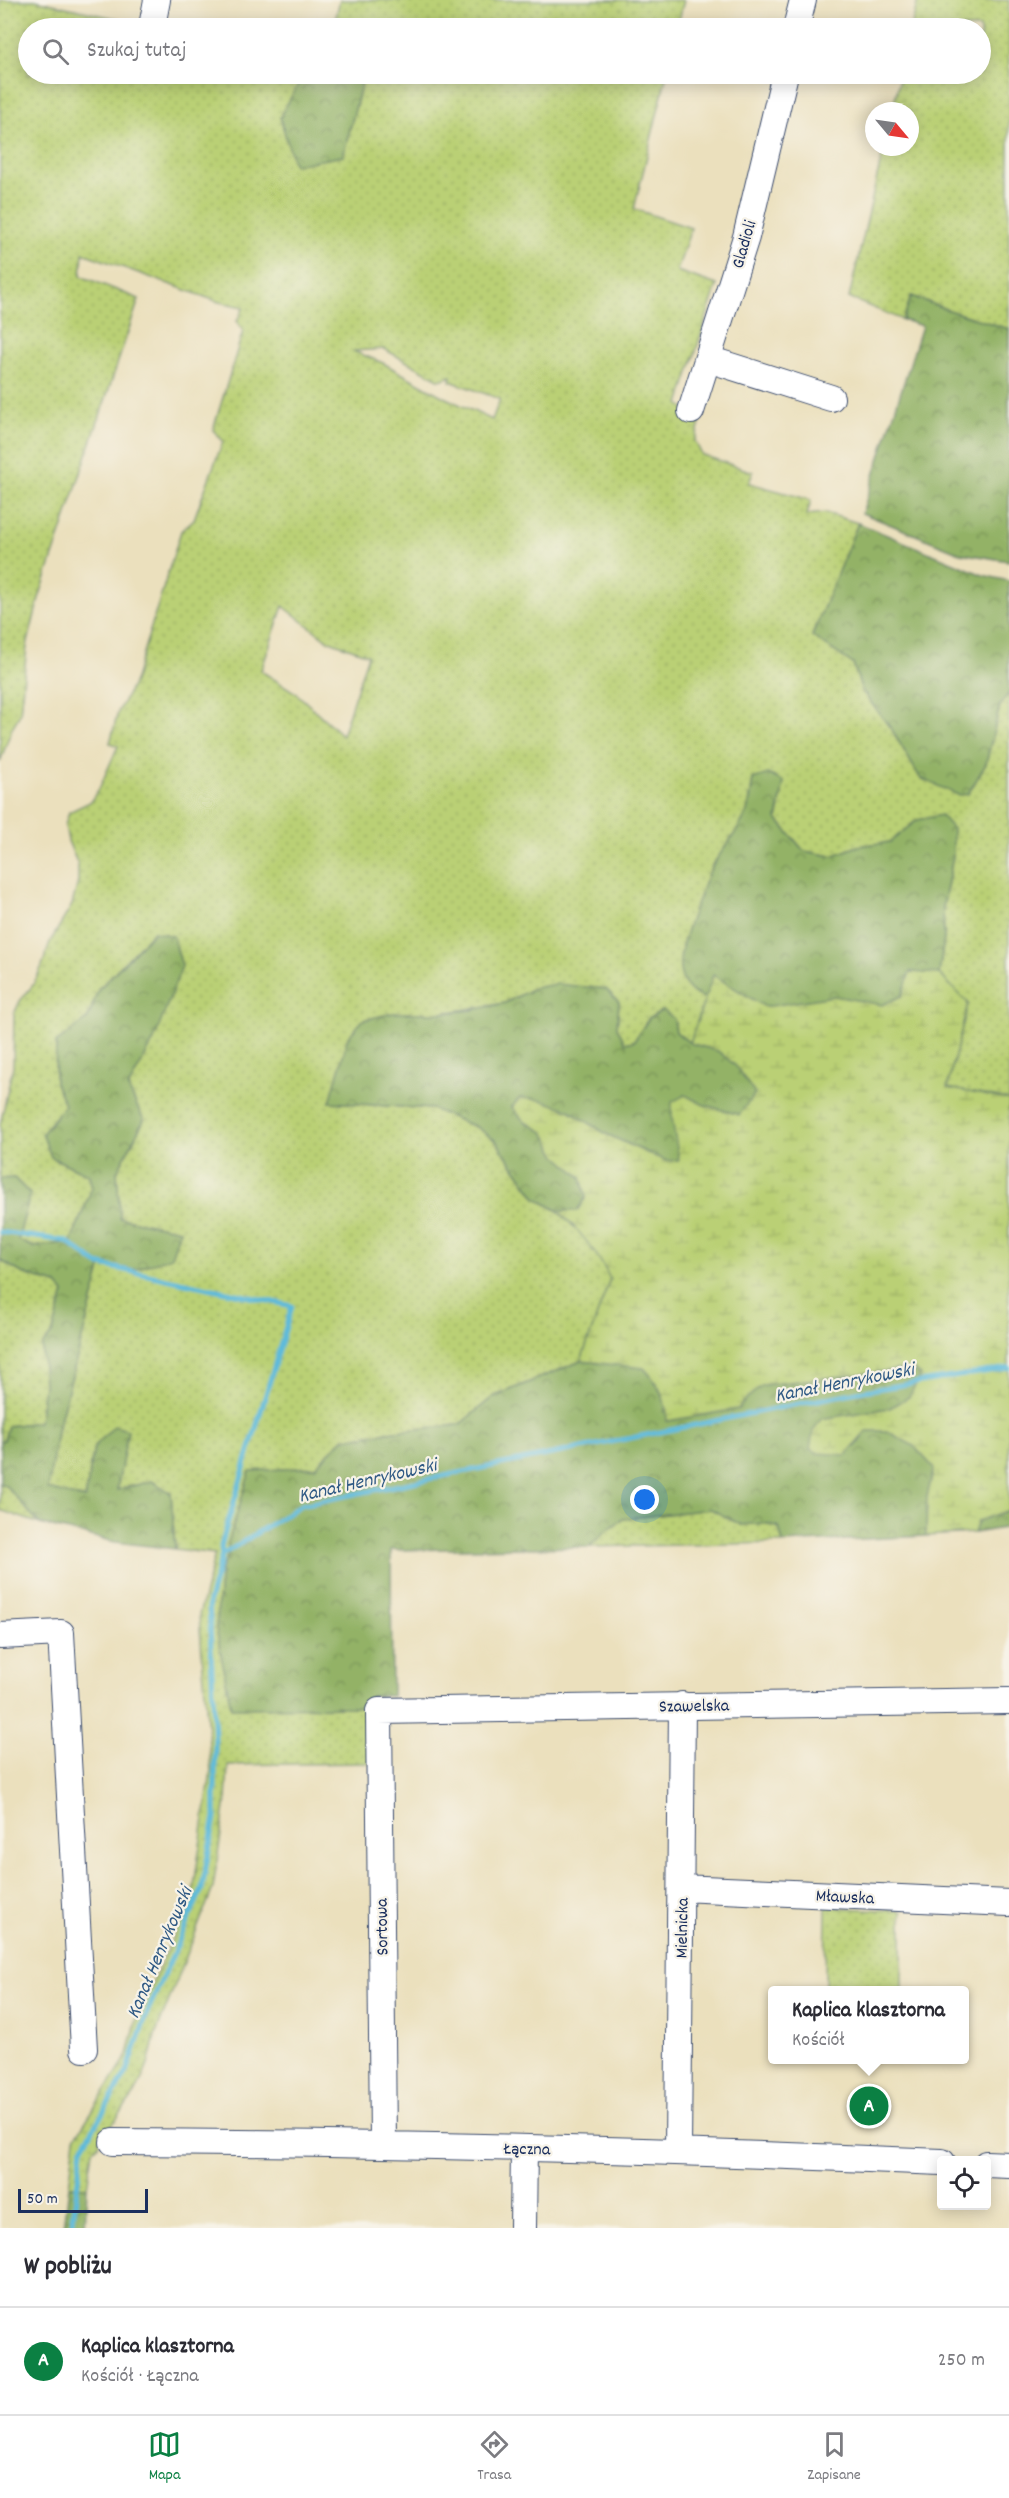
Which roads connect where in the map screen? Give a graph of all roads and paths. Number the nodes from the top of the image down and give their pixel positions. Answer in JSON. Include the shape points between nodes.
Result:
{"nodes":[{"id":1,"x":802,"y":0,"type":"edge"},
{"id":2,"x":798,"y":18,"type":"edge"},
{"id":3,"x":783,"y":84,"type":"edge"},
{"id":4,"x":708,"y":359,"type":"junction"},
{"id":5,"x":831,"y":398,"type":"dead end"},
{"id":6,"x":691,"y":411,"type":"dead end"},
{"id":7,"x":0,"y":1636,"type":"edge"},
{"id":8,"x":1009,"y":1701,"type":"edge"},
{"id":9,"x":682,"y":1705,"type":"junction"},
{"id":10,"x":379,"y":1711,"type":"joint"},
{"id":11,"x":681,"y":1888,"type":"junction"},
{"id":12,"x":1009,"y":1904,"type":"edge"},
{"id":13,"x":84,"y":2049,"type":"dead end"},
{"id":14,"x":113,"y":2142,"type":"dead end"},
{"id":15,"x":383,"y":2143,"type":"junction"},
{"id":16,"x":524,"y":2148,"type":"junction"},
{"id":17,"x":678,"y":2151,"type":"junction"},
{"id":18,"x":937,"y":2162,"type":"edge"},
{"id":19,"x":991,"y":2164,"type":"edge"},
{"id":20,"x":1009,"y":2165,"type":"edge"},
{"id":21,"x":524,"y":2228,"type":"edge"}],
"edges":[{"from":1,"to":2,"type":"street"},
{"from":3,"to":4,"type":"street","name":"Gladioli","via":[[746,237]]},
{"from":4,"to":5,"type":"street"},
{"from":4,"to":6,"type":"street","name":"Gladioli"},
{"from":7,"to":13,"type":"street","via":[[61,1634]]},
{"from":8,"to":9,"type":"street","name":"Szawelska"},
{"from":9,"to":10,"type":"street","name":"Szawelska"},
{"from":9,"to":11,"type":"street","name":"Mielnicka"},
{"from":10,"to":15,"type":"street","name":"Sortowa"},
{"from":11,"to":12,"type":"street","name":"Mławska"},
{"from":11,"to":17,"type":"street","name":"Mielnicka"},
{"from":14,"to":15,"type":"street","name":"Łączna"},
{"from":15,"to":16,"type":"street","name":"Łączna"},
{"from":16,"to":17,"type":"street","name":"Łączna"},
{"from":16,"to":21,"type":"street"},
{"from":17,"to":18,"type":"street","name":"Łączna"},
{"from":19,"to":20,"type":"street"}]}
